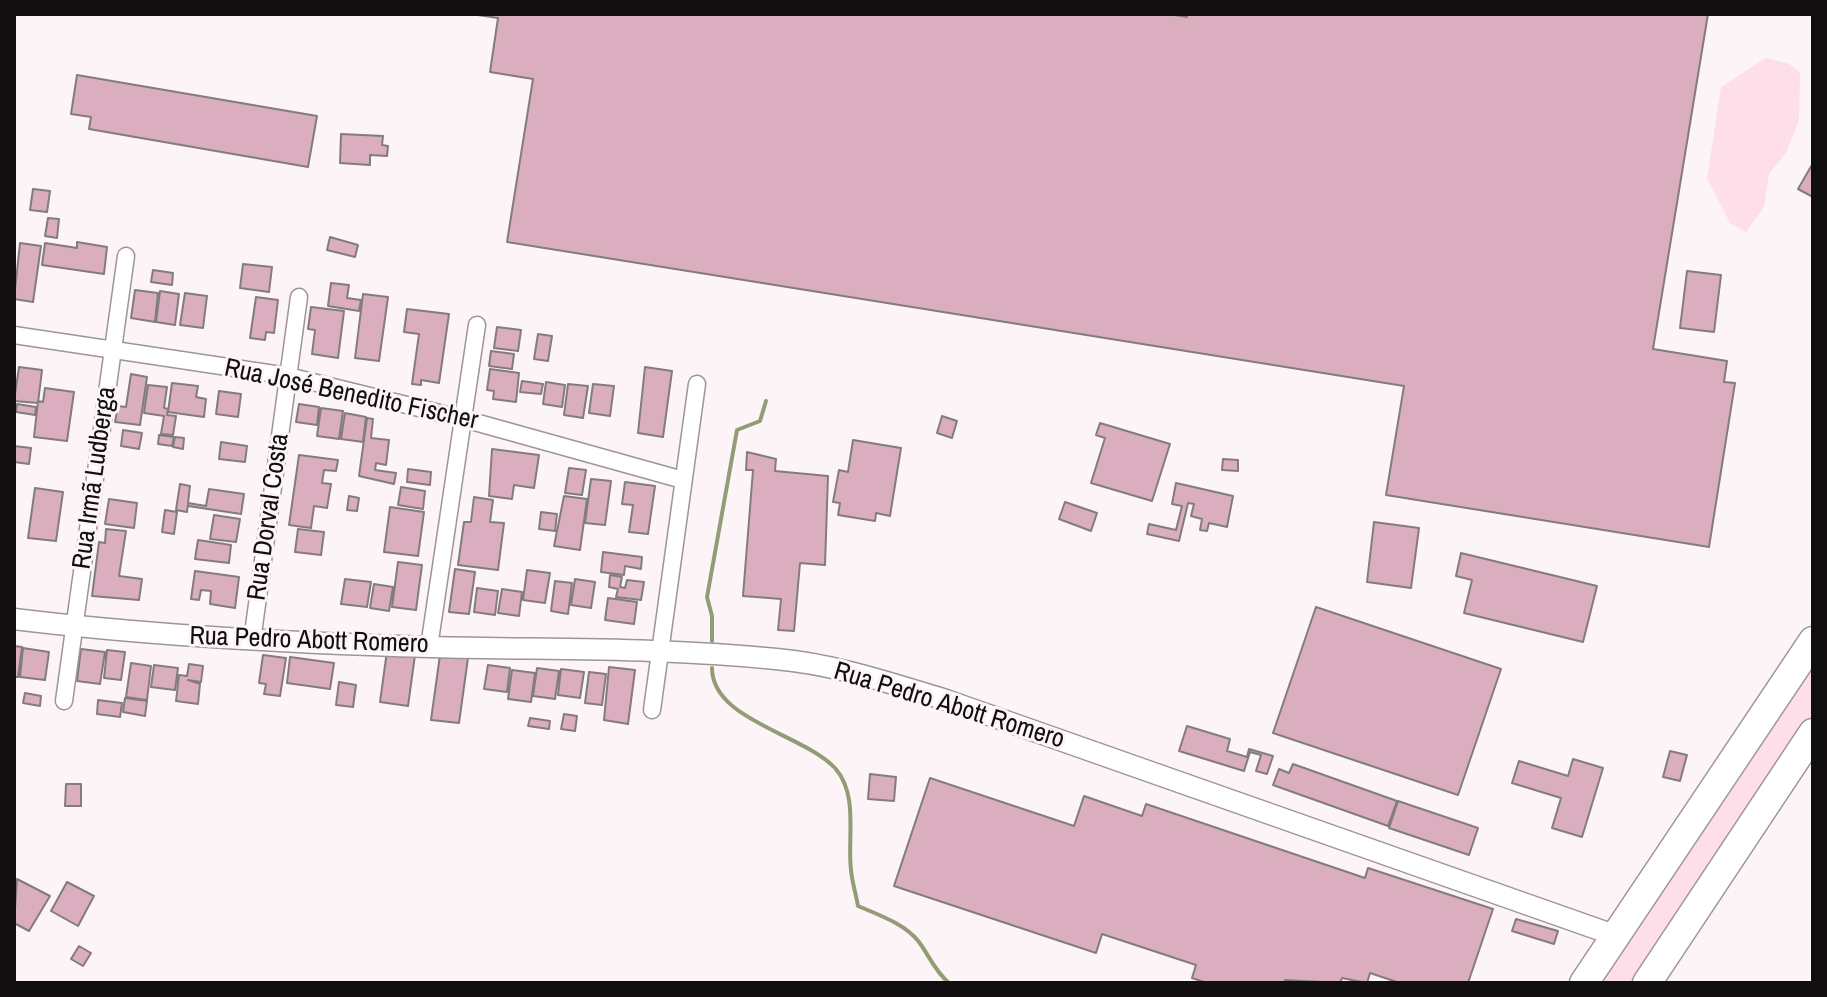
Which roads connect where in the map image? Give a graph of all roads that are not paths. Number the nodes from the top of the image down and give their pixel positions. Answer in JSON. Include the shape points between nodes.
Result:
{"nodes":[{"id":1,"x":126,"y":256,"type":"dead end"},
{"id":2,"x":299,"y":297,"type":"dead end"},
{"id":3,"x":477,"y":325,"type":"dead end"},
{"id":4,"x":14,"y":335,"type":"edge"},
{"id":5,"x":113,"y":350,"type":"junction"},
{"id":6,"x":288,"y":376,"type":"junction"},
{"id":7,"x":697,"y":384,"type":"dead end"},
{"id":8,"x":464,"y":419,"type":"junction"},
{"id":9,"x":683,"y":480,"type":"junction"},
{"id":10,"x":14,"y":619,"type":"edge"},
{"id":11,"x":74,"y":626,"type":"junction"},
{"id":12,"x":252,"y":641,"type":"junction"},
{"id":13,"x":1813,"y":641,"type":"edge"},
{"id":14,"x":429,"y":647,"type":"junction"},
{"id":15,"x":661,"y":651,"type":"junction"},
{"id":16,"x":64,"y":701,"type":"dead end"},
{"id":17,"x":652,"y":710,"type":"dead end"},
{"id":18,"x":1813,"y":733,"type":"edge"},
{"id":19,"x":1813,"y":758,"type":"edge"},
{"id":20,"x":1614,"y":935,"type":"junction"},
{"id":21,"x":1584,"y":983,"type":"edge"},
{"id":22,"x":1647,"y":983,"type":"edge"},
{"id":23,"x":1663,"y":983,"type":"edge"}],
"edges":[{"from":1,"to":5,"type":"street","name":"Rua Irmã Ludberga"},
{"from":2,"to":6,"type":"street","name":"Rua Dorval Costa"},
{"from":3,"to":8,"type":"street"},
{"from":4,"to":5,"type":"street","name":"Rua José Benedito Fischer"},
{"from":5,"to":6,"type":"street","name":"Rua José Benedito Fischer"},
{"from":5,"to":11,"type":"street","name":"Rua Irmã Ludberga"},
{"from":6,"to":8,"type":"street","name":"Rua José Benedito Fischer"},
{"from":6,"to":12,"type":"street","name":"Rua Dorval Costa"},
{"from":7,"to":9,"type":"street"},
{"from":8,"to":9,"type":"street","name":"Rua José Benedito Fischer"},
{"from":8,"to":14,"type":"street"},
{"from":9,"to":15,"type":"street"},
{"from":10,"to":11,"type":"street","name":"Rua Pedro Abott Romero"},
{"from":11,"to":12,"type":"street","name":"Rua Pedro Abott Romero"},
{"from":11,"to":16,"type":"street","name":"Rua Irmã Ludberga"},
{"from":12,"to":14,"type":"street","name":"Rua Pedro Abott Romero"},
{"from":13,"to":20,"type":"highway"},
{"from":14,"to":15,"type":"street","name":"Rua Pedro Abott Romero"},
{"from":15,"to":17,"type":"street"},
{"from":15,"to":20,"type":"street","name":"Rua Pedro Abott Romero","via":[[778,659],[906,688]]},
{"from":18,"to":22,"type":"highway"},
{"from":19,"to":23,"type":"highway"},
{"from":20,"to":21,"type":"highway"}]}
